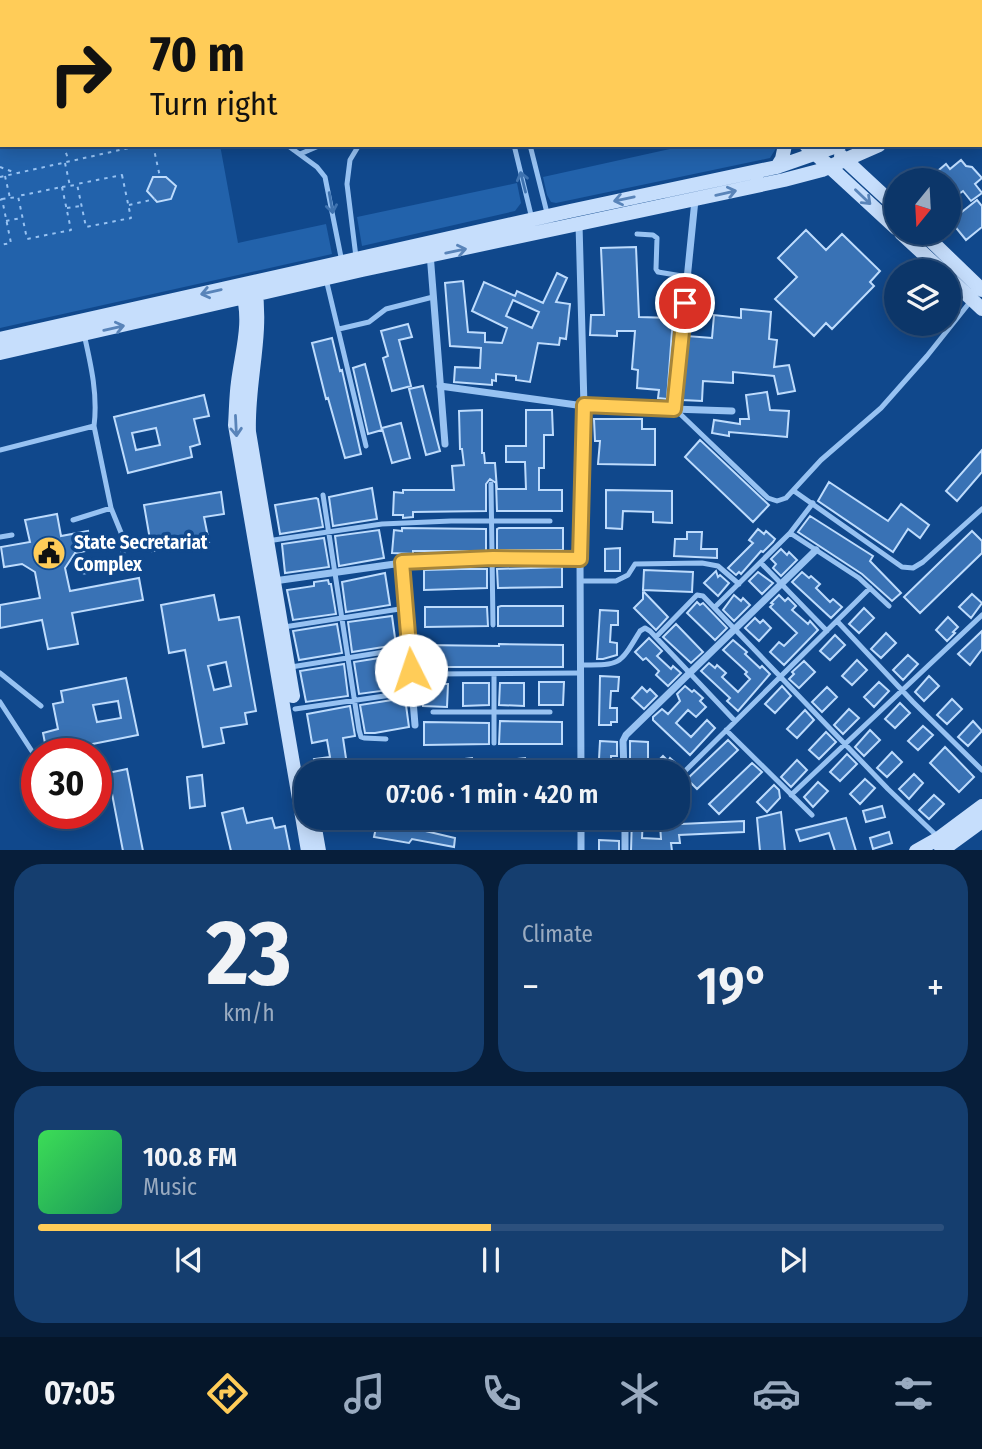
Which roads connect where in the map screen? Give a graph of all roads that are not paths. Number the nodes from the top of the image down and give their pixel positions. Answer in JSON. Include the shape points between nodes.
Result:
{"nodes":[{"id":1,"x":291,"y":147,"type":"edge"},
{"id":2,"x":316,"y":147,"type":"edge"},
{"id":3,"x":358,"y":147,"type":"edge"},
{"id":4,"x":514,"y":147,"type":"edge"},
{"id":5,"x":531,"y":147,"type":"edge"},
{"id":6,"x":785,"y":147,"type":"edge"},
{"id":7,"x":858,"y":147,"type":"edge"},
{"id":8,"x":837,"y":149,"type":"edge"},
{"id":9,"x":812,"y":150,"type":"edge"},
{"id":10,"x":300,"y":154,"type":"junction"},
{"id":11,"x":831,"y":166,"type":"junction"},
{"id":12,"x":777,"y":167,"type":"junction"},
{"id":13,"x":884,"y":195,"type":"edge"},
{"id":14,"x":695,"y":201,"type":"junction"},
{"id":15,"x":548,"y":216,"type":"junction"},
{"id":16,"x":884,"y":217,"type":"edge"},
{"id":17,"x":532,"y":219,"type":"junction"},
{"id":18,"x":579,"y":224,"type":"junction"},
{"id":19,"x":637,"y":234,"type":"dead end"},
{"id":20,"x":914,"y":245,"type":"edge"},
{"id":21,"x":933,"y":245,"type":"edge"},
{"id":22,"x":429,"y":250,"type":"junction"},
{"id":23,"x":929,"y":259,"type":"edge"},
{"id":24,"x":349,"y":261,"type":"junction"},
{"id":25,"x":688,"y":277,"type":"junction"},
{"id":26,"x":326,"y":279,"type":"junction"},
{"id":27,"x":961,"y":287,"type":"edge"},
{"id":28,"x":248,"y":290,"type":"junction"},
{"id":29,"x":433,"y":297,"type":"junction"},
{"id":30,"x":979,"y":300,"type":"edge"},
{"id":31,"x":339,"y":329,"type":"junction"},
{"id":32,"x":84,"y":334,"type":"junction"},
{"id":33,"x":0,"y":339,"type":"edge"},
{"id":34,"x":0,"y":353,"type":"edge"},
{"id":35,"x":440,"y":386,"type":"junction"},
{"id":36,"x":584,"y":405,"type":"junction"},
{"id":37,"x":674,"y":409,"type":"junction"},
{"id":38,"x":732,"y":411,"type":"dead end"},
{"id":39,"x":94,"y":426,"type":"junction"},
{"id":40,"x":445,"y":444,"type":"dead end"},
{"id":41,"x":366,"y":446,"type":"dead end"},
{"id":42,"x":0,"y":450,"type":"edge"},
{"id":43,"x":491,"y":484,"type":"dead end"},
{"id":44,"x":794,"y":491,"type":"junction"},
{"id":45,"x":323,"y":495,"type":"dead end"},
{"id":46,"x":813,"y":503,"type":"junction"},
{"id":47,"x":111,"y":508,"type":"junction"},
{"id":48,"x":982,"y":509,"type":"edge"},
{"id":49,"x":73,"y":520,"type":"dead end"},
{"id":50,"x":492,"y":521,"type":"junction"},
{"id":51,"x":550,"y":521,"type":"dead end"},
{"id":52,"x":328,"y":532,"type":"junction"},
{"id":53,"x":790,"y":533,"type":"junction"},
{"id":54,"x":12,"y":536,"type":"dead end"},
{"id":55,"x":0,"y":537,"type":"edge"},
{"id":56,"x":266,"y":541,"type":"junction"},
{"id":57,"x":816,"y":550,"type":"junction"},
{"id":58,"x":493,"y":558,"type":"junction"},
{"id":59,"x":580,"y":559,"type":"junction"},
{"id":60,"x":402,"y":562,"type":"junction"},
{"id":61,"x":761,"y":563,"type":"junction"},
{"id":62,"x":85,"y":572,"type":"dead end"},
{"id":63,"x":334,"y":572,"type":"junction"},
{"id":64,"x":580,"y":581,"type":"junction"},
{"id":65,"x":268,"y":582,"type":"junction"},
{"id":66,"x":739,"y":584,"type":"junction"},
{"id":67,"x":783,"y":584,"type":"junction"},
{"id":68,"x":870,"y":588,"type":"junction"},
{"id":69,"x":889,"y":606,"type":"dead end"},
{"id":70,"x":715,"y":607,"type":"junction"},
{"id":71,"x":406,"y":608,"type":"junction"},
{"id":72,"x":982,"y":615,"type":"edge"},
{"id":73,"x":341,"y":618,"type":"junction"},
{"id":74,"x":836,"y":621,"type":"junction"},
{"id":75,"x":493,"y":625,"type":"dead end"},
{"id":76,"x":281,"y":628,"type":"junction"},
{"id":77,"x":735,"y":629,"type":"junction"},
{"id":78,"x":827,"y":631,"type":"junction"},
{"id":79,"x":656,"y":637,"type":"junction"},
{"id":80,"x":409,"y":648,"type":"junction"},
{"id":81,"x":348,"y":658,"type":"junction"},
{"id":82,"x":288,"y":667,"type":"junction"},
{"id":83,"x":580,"y":669,"type":"junction"},
{"id":84,"x":0,"y":673,"type":"edge"},
{"id":85,"x":690,"y":673,"type":"junction"},
{"id":86,"x":432,"y":674,"type":"dead end"},
{"id":87,"x":494,"y":674,"type":"junction"},
{"id":88,"x":780,"y":677,"type":"junction"},
{"id":89,"x":901,"y":689,"type":"junction"},
{"id":90,"x":412,"y":692,"type":"junction"},
{"id":91,"x":355,"y":700,"type":"junction"},
{"id":92,"x":0,"y":702,"type":"edge"},
{"id":93,"x":41,"y":706,"type":"dead end"},
{"id":94,"x":295,"y":709,"type":"junction"},
{"id":95,"x":494,"y":711,"type":"junction"},
{"id":96,"x":433,"y":712,"type":"dead end"},
{"id":97,"x":550,"y":712,"type":"dead end"},
{"id":98,"x":735,"y":721,"type":"junction"},
{"id":99,"x":415,"y":725,"type":"dead end"},
{"id":100,"x":726,"y":730,"type":"junction"},
{"id":101,"x":23,"y":738,"type":"edge"},
{"id":102,"x":386,"y":739,"type":"dead end"},
{"id":103,"x":494,"y":743,"type":"dead end"},
{"id":104,"x":844,"y":743,"type":"junction"},
{"id":105,"x":303,"y":760,"type":"edge"},
{"id":106,"x":580,"y":760,"type":"edge"},
{"id":107,"x":624,"y":760,"type":"edge"},
{"id":108,"x":690,"y":766,"type":"edge"},
{"id":109,"x":982,"y":770,"type":"edge"},
{"id":110,"x":791,"y":794,"type":"junction"},
{"id":111,"x":982,"y":806,"type":"edge"},
{"id":112,"x":812,"y":815,"type":"dead end"},
{"id":113,"x":982,"y":821,"type":"edge"},
{"id":114,"x":315,"y":830,"type":"edge"},
{"id":115,"x":581,"y":830,"type":"edge"},
{"id":116,"x":625,"y":830,"type":"edge"},
{"id":117,"x":943,"y":845,"type":"edge"},
{"id":118,"x":308,"y":850,"type":"edge"},
{"id":119,"x":319,"y":850,"type":"edge"},
{"id":120,"x":581,"y":850,"type":"edge"},
{"id":121,"x":625,"y":850,"type":"edge"},
{"id":122,"x":916,"y":850,"type":"edge"}],
"edges":[{"from":1,"to":10,"type":"lane"},
{"from":2,"to":10,"type":"lane"},
{"from":3,"to":24,"type":"lane","via":[[346,184]]},
{"from":17,"to":4,"type":"lane","one_way":true},
{"from":5,"to":15,"type":"lane"},
{"from":6,"to":12,"type":"main road"},
{"from":7,"to":8,"type":"main road"},
{"from":8,"to":9,"type":"main road"},
{"from":8,"to":11,"type":"main road"},
{"from":8,"to":13,"type":"main road"},
{"from":9,"to":11,"type":"main road"},
{"from":9,"to":12,"type":"main road"},
{"from":10,"to":24,"type":"lane","one_way":true,"via":[[325,177]]},
{"from":14,"to":11,"type":"main road","one_way":true},
{"from":11,"to":16,"type":"main road","one_way":true},
{"from":12,"to":15,"type":"main road","one_way":true},
{"from":14,"to":18,"type":"main road"},
{"from":14,"to":25,"type":"street"},
{"from":15,"to":17,"type":"main road"},
{"from":17,"to":22,"type":"main road"},
{"from":22,"to":18,"type":"main road","one_way":true},
{"from":18,"to":36,"type":"street"},
{"from":19,"to":25,"type":"lane","via":[[657,238],[658,272]]},
{"from":20,"to":23,"type":"main road"},
{"from":21,"to":30,"type":"main road"},
{"from":22,"to":24,"type":"main road"},
{"from":22,"to":26,"type":"main road"},
{"from":22,"to":29,"type":"street"},
{"from":24,"to":28,"type":"main road"},
{"from":25,"to":37,"type":"street"},
{"from":26,"to":28,"type":"main road"},
{"from":26,"to":31,"type":"lane"},
{"from":27,"to":30,"type":"main road"},
{"from":32,"to":28,"type":"main road","one_way":true},
{"from":28,"to":33,"type":"main road","one_way":true},
{"from":28,"to":56,"type":"main road","via":[[258,339],[248,403],[249,432]]},
{"from":28,"to":65,"type":"main road","one_way":true,"via":[[235,425]]},
{"from":29,"to":31,"type":"lane","via":[[386,309],[369,322]]},
{"from":29,"to":35,"type":"street"},
{"from":30,"to":44,"type":"lane","via":[[881,408],[821,460]]},
{"from":31,"to":41,"type":"lane"},
{"from":32,"to":34,"type":"main road"},
{"from":32,"to":39,"type":"lane","via":[[95,387]]},
{"from":35,"to":36,"type":"street"},
{"from":35,"to":40,"type":"street"},
{"from":36,"to":37,"type":"street"},
{"from":36,"to":59,"type":"street"},
{"from":37,"to":38,"type":"street"},
{"from":37,"to":44,"type":"lane","via":[[768,498],[777,501]]},
{"from":39,"to":42,"type":"lane"},
{"from":39,"to":47,"type":"lane"},
{"from":43,"to":50,"type":"lane"},
{"from":44,"to":46,"type":"lane"},
{"from":45,"to":52,"type":"lane"},
{"from":46,"to":48,"type":"lane","via":[[902,567],[914,568]]},
{"from":46,"to":53,"type":"lane"},
{"from":47,"to":49,"type":"lane"},
{"from":47,"to":62,"type":"lane","via":[[122,535],[120,562]]},
{"from":50,"to":51,"type":"lane"},
{"from":50,"to":52,"type":"lane","via":[[383,524]]},
{"from":50,"to":58,"type":"lane"},
{"from":52,"to":56,"type":"lane"},
{"from":52,"to":63,"type":"lane"},
{"from":53,"to":57,"type":"lane"},
{"from":53,"to":61,"type":"lane"},
{"from":54,"to":55,"type":"lane"},
{"from":56,"to":65,"type":"main road"},
{"from":57,"to":67,"type":"street"},
{"from":57,"to":68,"type":"lane"},
{"from":58,"to":59,"type":"street"},
{"from":58,"to":60,"type":"street"},
{"from":58,"to":75,"type":"lane"},
{"from":59,"to":64,"type":"street"},
{"from":60,"to":63,"type":"street"},
{"from":60,"to":71,"type":"street"},
{"from":61,"to":66,"type":"lane"},
{"from":61,"to":67,"type":"lane"},
{"from":63,"to":65,"type":"street"},
{"from":63,"to":73,"type":"lane"},
{"from":64,"to":66,"type":"lane","via":[[616,580],[628,575],[635,564],[702,563],[718,566]]},
{"from":64,"to":83,"type":"street"},
{"from":65,"to":76,"type":"main road"},
{"from":65,"to":118,"type":"main road"},
{"from":66,"to":70,"type":"lane"},
{"from":67,"to":77,"type":"street"},
{"from":67,"to":78,"type":"lane"},
{"from":68,"to":69,"type":"lane"},
{"from":68,"to":74,"type":"lane"},
{"from":70,"to":77,"type":"lane"},
{"from":70,"to":79,"type":"lane","via":[[697,595]]},
{"from":71,"to":73,"type":"lane"},
{"from":71,"to":80,"type":"street"},
{"from":72,"to":89,"type":"lane"},
{"from":73,"to":76,"type":"lane"},
{"from":73,"to":81,"type":"lane"},
{"from":74,"to":78,"type":"lane"},
{"from":74,"to":89,"type":"lane"},
{"from":76,"to":82,"type":"main road"},
{"from":77,"to":85,"type":"street"},
{"from":77,"to":88,"type":"lane"},
{"from":78,"to":88,"type":"lane"},
{"from":79,"to":83,"type":"lane","via":[[645,628],[620,662]]},
{"from":79,"to":85,"type":"lane"},
{"from":80,"to":81,"type":"lane"},
{"from":80,"to":90,"type":"street"},
{"from":81,"to":82,"type":"lane"},
{"from":81,"to":91,"type":"lane"},
{"from":82,"to":94,"type":"main road"},
{"from":83,"to":87,"type":"lane"},
{"from":83,"to":106,"type":"street"},
{"from":84,"to":93,"type":"lane"},
{"from":85,"to":98,"type":"lane"},
{"from":85,"to":107,"type":"street","via":[[626,735]]},
{"from":86,"to":87,"type":"lane"},
{"from":87,"to":95,"type":"lane"},
{"from":88,"to":98,"type":"lane"},
{"from":88,"to":104,"type":"lane"},
{"from":89,"to":104,"type":"lane"},
{"from":89,"to":109,"type":"lane"},
{"from":90,"to":91,"type":"lane"},
{"from":90,"to":99,"type":"street"},
{"from":91,"to":94,"type":"lane"},
{"from":91,"to":102,"type":"lane","via":[[361,737]]},
{"from":92,"to":101,"type":"lane"},
{"from":94,"to":105,"type":"main road"},
{"from":95,"to":96,"type":"lane"},
{"from":95,"to":97,"type":"lane"},
{"from":95,"to":103,"type":"lane"},
{"from":98,"to":100,"type":"lane"},
{"from":100,"to":108,"type":"lane"},
{"from":100,"to":110,"type":"lane"},
{"from":104,"to":110,"type":"lane"},
{"from":104,"to":117,"type":"lane"},
{"from":110,"to":112,"type":"lane"},
{"from":111,"to":117,"type":"main road"},
{"from":113,"to":117,"type":"main road"},
{"from":114,"to":119,"type":"main road"},
{"from":115,"to":120,"type":"street"},
{"from":116,"to":121,"type":"street"},
{"from":117,"to":122,"type":"main road"}]}
